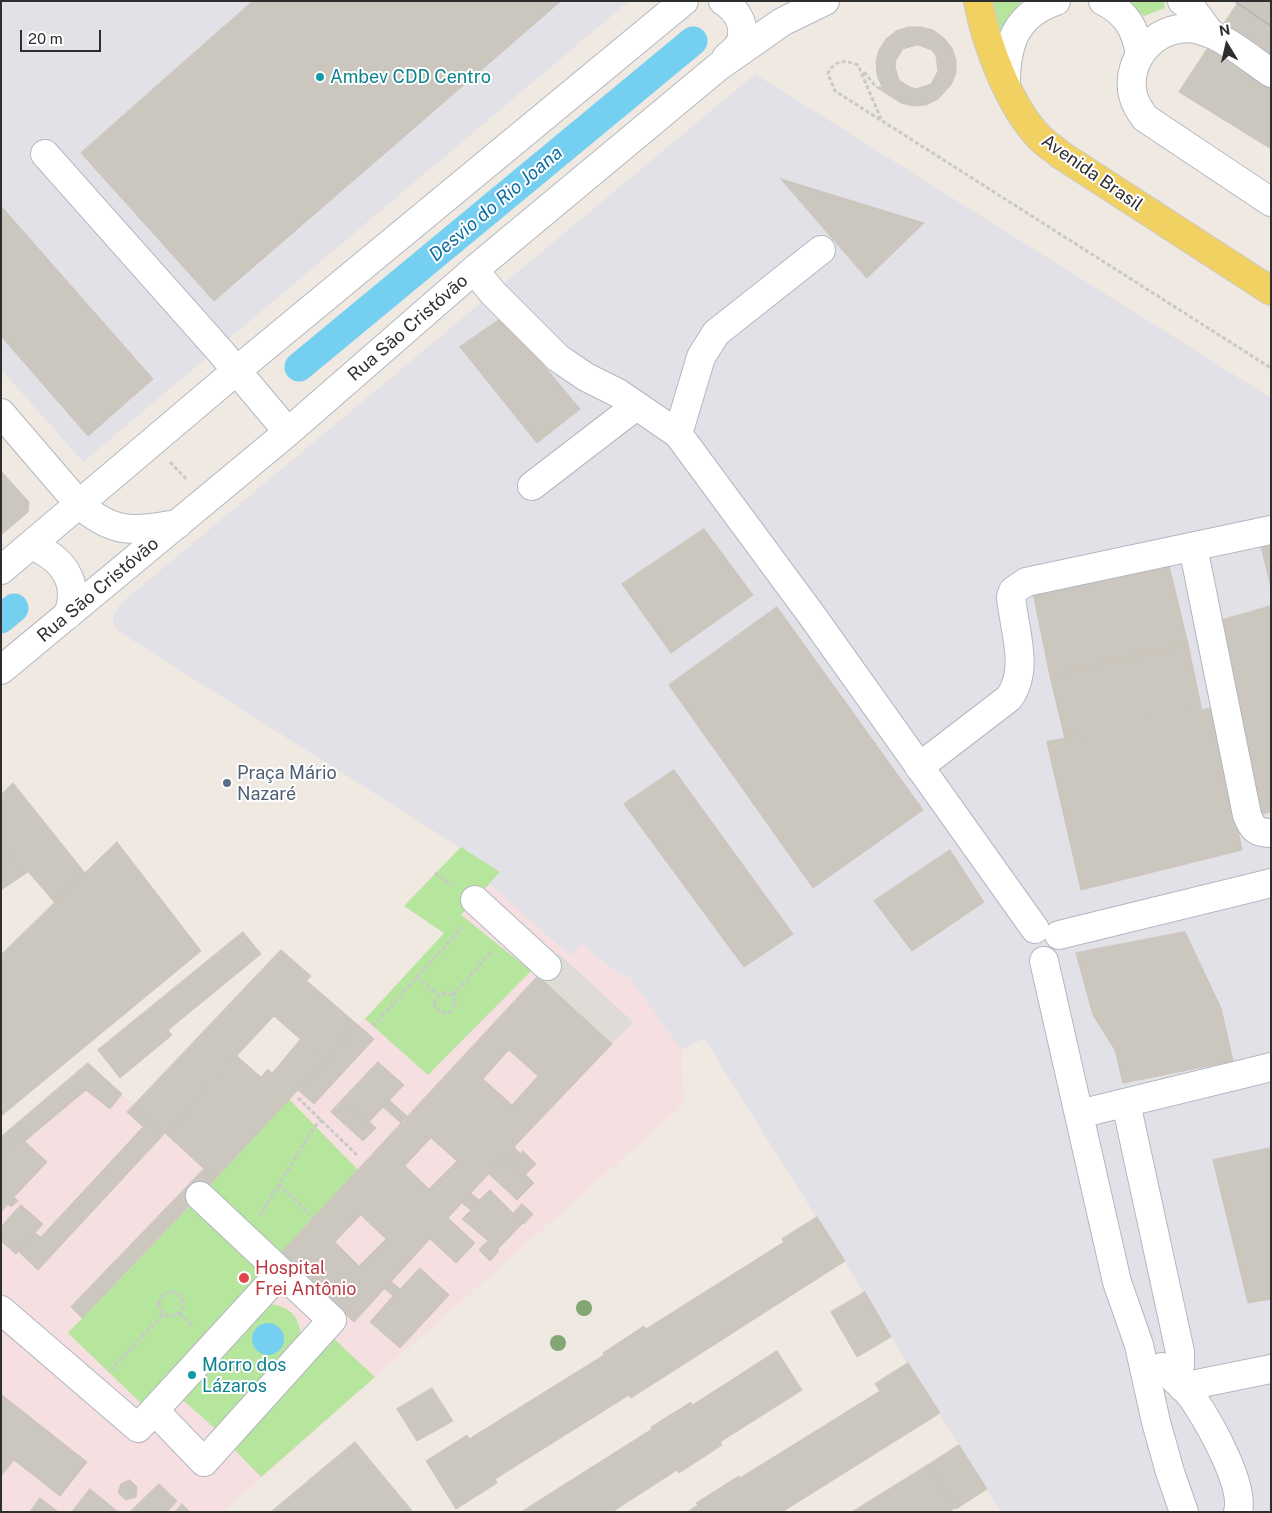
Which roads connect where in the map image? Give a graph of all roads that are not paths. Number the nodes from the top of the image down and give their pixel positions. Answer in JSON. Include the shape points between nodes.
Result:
{"nodes":[{"id":1,"x":723,"y":1,"type":"edge"},
{"id":2,"x":825,"y":1,"type":"edge"},
{"id":3,"x":978,"y":1,"type":"edge"},
{"id":4,"x":1056,"y":1,"type":"edge"},
{"id":5,"x":1103,"y":1,"type":"edge"},
{"id":6,"x":1182,"y":1,"type":"edge"},
{"id":7,"x":685,"y":2,"type":"edge"},
{"id":8,"x":1210,"y":33,"type":"junction"},
{"id":9,"x":1140,"y":54,"type":"junction"},
{"id":10,"x":718,"y":67,"type":"junction"},
{"id":11,"x":1271,"y":73,"type":"edge"},
{"id":12,"x":1006,"y":84,"type":"junction"},
{"id":13,"x":45,"y":154,"type":"dead end"},
{"id":14,"x":1271,"y":202,"type":"edge"},
{"id":15,"x":822,"y":250,"type":"dead end"},
{"id":16,"x":474,"y":270,"type":"junction"},
{"id":17,"x":1271,"y":291,"type":"edge"},
{"id":18,"x":236,"y":371,"type":"junction"},
{"id":19,"x":636,"y":406,"type":"junction"},
{"id":20,"x":1,"y":414,"type":"edge"},
{"id":21,"x":288,"y":432,"type":"junction"},
{"id":22,"x":678,"y":434,"type":"junction"},
{"id":23,"x":532,"y":486,"type":"dead end"},
{"id":24,"x":79,"y":504,"type":"junction"},
{"id":25,"x":178,"y":524,"type":"junction"},
{"id":26,"x":1271,"y":530,"type":"edge"},
{"id":27,"x":31,"y":545,"type":"junction"},
{"id":28,"x":1193,"y":547,"type":"junction"},
{"id":29,"x":1,"y":570,"type":"edge"},
{"id":30,"x":68,"y":615,"type":"junction"},
{"id":31,"x":1,"y":670,"type":"edge"},
{"id":32,"x":919,"y":767,"type":"junction"},
{"id":33,"x":1271,"y":833,"type":"edge"},
{"id":34,"x":1271,"y":883,"type":"edge"},
{"id":35,"x":475,"y":900,"type":"dead end"},
{"id":36,"x":1047,"y":932,"type":"junction"},
{"id":37,"x":547,"y":966,"type":"dead end"},
{"id":38,"x":1271,"y":1068,"type":"edge"},
{"id":39,"x":1126,"y":1103,"type":"junction"},
{"id":40,"x":1079,"y":1114,"type":"junction"},
{"id":41,"x":200,"y":1196,"type":"dead end"},
{"id":42,"x":281,"y":1272,"type":"junction"},
{"id":43,"x":1,"y":1310,"type":"edge"},
{"id":44,"x":1139,"y":1345,"type":"junction"},
{"id":45,"x":1271,"y":1369,"type":"edge"},
{"id":46,"x":1179,"y":1383,"type":"junction"},
{"id":47,"x":154,"y":1410,"type":"junction"},
{"id":48,"x":1184,"y":1512,"type":"edge"},
{"id":49,"x":1238,"y":1512,"type":"edge"}],
"edges":[{"from":1,"to":10,"type":"street","via":[[738,15],[742,29],[740,44]]},
{"from":2,"to":10,"type":"street","name":"Rua São Cristóvão","via":[[782,22]]},
{"from":3,"to":12,"type":"main road","name":"Avenida Brasil"},
{"from":4,"to":12,"type":"street","via":[[1039,8],[1019,27],[1010,47]]},
{"from":5,"to":9,"type":"street","via":[[1114,7],[1133,28]]},
{"from":6,"to":8,"type":"street","via":[[1191,7]]},
{"from":7,"to":18,"type":"street"},
{"from":8,"to":9,"type":"street","via":[[1191,28],[1170,30],[1148,44]]},
{"from":8,"to":11,"type":"street"},
{"from":9,"to":14,"type":"street","via":[[1132,81],[1135,100],[1145,118]]},
{"from":10,"to":16,"type":"street","name":"Rua São Cristóvão"},
{"from":12,"to":17,"type":"main road","name":"Avenida Brasil","via":[[1020,113],[1040,138],[1061,155]]},
{"from":13,"to":18,"type":"street"},
{"from":15,"to":22,"type":"street","via":[[716,333],[700,356]]},
{"from":16,"to":19,"type":"street","via":[[558,358]]},
{"from":16,"to":21,"type":"street","name":"Rua São Cristóvão"},
{"from":18,"to":21,"type":"street"},
{"from":18,"to":24,"type":"street"},
{"from":19,"to":22,"type":"street"},
{"from":19,"to":23,"type":"street"},
{"from":20,"to":24,"type":"street"},
{"from":21,"to":25,"type":"street","name":"Rua São Cristóvão"},
{"from":22,"to":32,"type":"street"},
{"from":24,"to":25,"type":"street","via":[[106,524],[123,529]]},
{"from":24,"to":27,"type":"street"},
{"from":25,"to":30,"type":"street","name":"Rua São Cristóvão"},
{"from":26,"to":28,"type":"street"},
{"from":27,"to":29,"type":"street"},
{"from":27,"to":30,"type":"street","via":[[53,556],[66,570],[72,589]]},
{"from":28,"to":32,"type":"street","via":[[1018,586],[1011,597],[1020,656],[1017,687],[1009,698]]},
{"from":28,"to":33,"type":"street","via":[[1247,815],[1253,829]]},
{"from":30,"to":31,"type":"street","name":"Rua São Cristóvão"},
{"from":32,"to":36,"type":"street"},
{"from":34,"to":36,"type":"street"},
{"from":35,"to":37,"type":"street"},
{"from":36,"to":40,"type":"street","via":[[1028,935],[1026,944],[1035,959],[1044,961]]},
{"from":38,"to":39,"type":"street"},
{"from":39,"to":40,"type":"street"},
{"from":39,"to":46,"type":"street","via":[[1180,1352]]},
{"from":40,"to":44,"type":"street","via":[[1118,1282]]},
{"from":41,"to":42,"type":"street"},
{"from":42,"to":47,"type":"street"},
{"from":42,"to":47,"type":"street","via":[[332,1320],[204,1462]]},
{"from":43,"to":47,"type":"street","via":[[138,1428]]},
{"from":44,"to":46,"type":"street"},
{"from":44,"to":48,"type":"street","via":[[1156,1422]]},
{"from":45,"to":46,"type":"street"},
{"from":46,"to":49,"type":"street","via":[[1196,1402],[1235,1476],[1240,1503]]}]}
